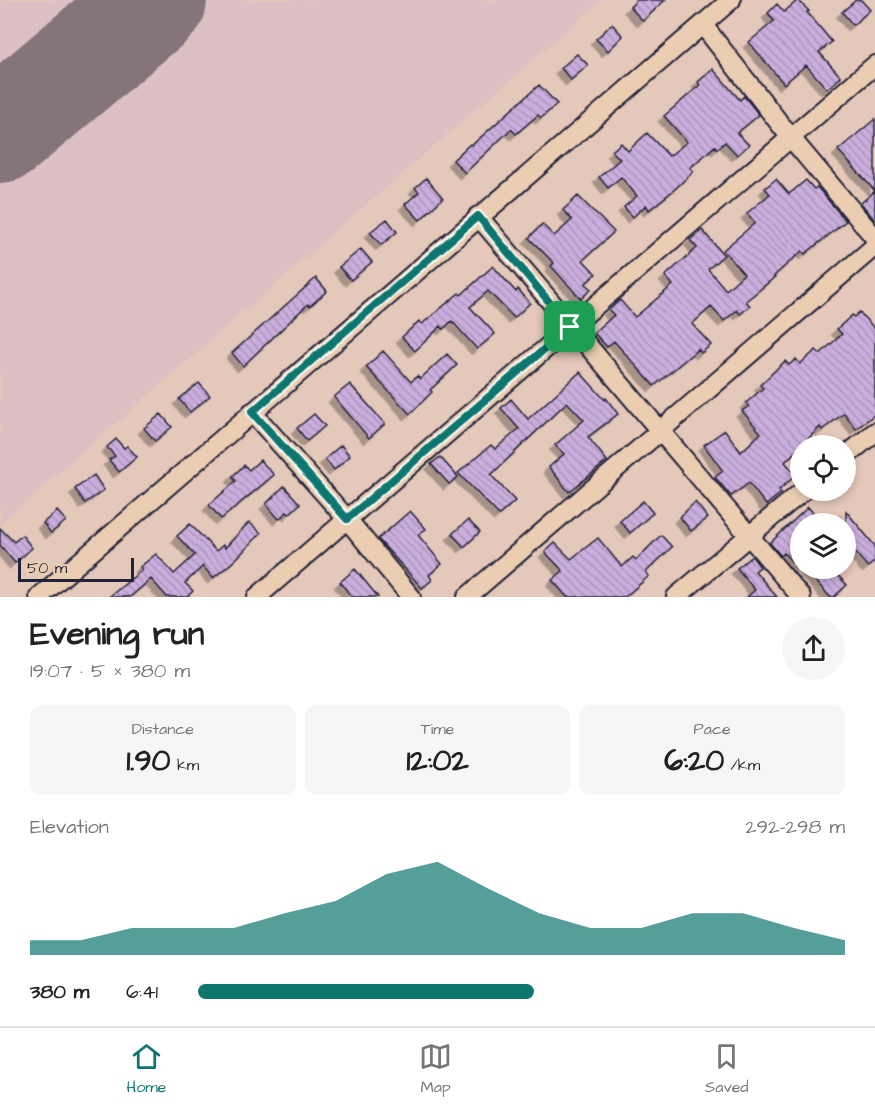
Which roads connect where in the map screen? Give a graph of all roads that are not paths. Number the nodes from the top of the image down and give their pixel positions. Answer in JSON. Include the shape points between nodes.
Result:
{"nodes":[{"id":1,"x":731,"y":0,"type":"edge"},
{"id":2,"x":703,"y":25,"type":"junction"},
{"id":3,"x":875,"y":65,"type":"edge"},
{"id":4,"x":791,"y":138,"type":"junction"},
{"id":5,"x":478,"y":216,"type":"junction"},
{"id":6,"x":875,"y":238,"type":"edge"},
{"id":7,"x":875,"y":246,"type":"edge"},
{"id":8,"x":570,"y":327,"type":"junction"},
{"id":9,"x":252,"y":412,"type":"junction"},
{"id":10,"x":660,"y":431,"type":"junction"},
{"id":11,"x":875,"y":432,"type":"edge"},
{"id":12,"x":856,"y":448,"type":"edge"},
{"id":13,"x":791,"y":501,"type":"edge"},
{"id":14,"x":347,"y":519,"type":"junction"},
{"id":15,"x":749,"y":535,"type":"junction"},
{"id":16,"x":39,"y":597,"type":"edge"},
{"id":17,"x":257,"y":597,"type":"edge"},
{"id":18,"x":411,"y":597,"type":"edge"},
{"id":19,"x":467,"y":597,"type":"edge"},
{"id":20,"x":676,"y":597,"type":"edge"},
{"id":21,"x":801,"y":597,"type":"edge"}],
"edges":[{"from":1,"to":2,"type":"street"},
{"from":2,"to":4,"type":"street"},
{"from":2,"to":5,"type":"street"},
{"from":3,"to":4,"type":"street"},
{"from":4,"to":6,"type":"street"},
{"from":4,"to":8,"type":"street"},
{"from":5,"to":8,"type":"street"},
{"from":5,"to":9,"type":"street"},
{"from":7,"to":10,"type":"street"},
{"from":8,"to":10,"type":"street"},
{"from":8,"to":14,"type":"street"},
{"from":9,"to":14,"type":"street"},
{"from":9,"to":16,"type":"street"},
{"from":10,"to":15,"type":"street"},
{"from":10,"to":19,"type":"street"},
{"from":11,"to":12,"type":"street"},
{"from":13,"to":15,"type":"street"},
{"from":14,"to":17,"type":"street"},
{"from":14,"to":18,"type":"street"},
{"from":15,"to":20,"type":"street"},
{"from":15,"to":21,"type":"street"}]}
